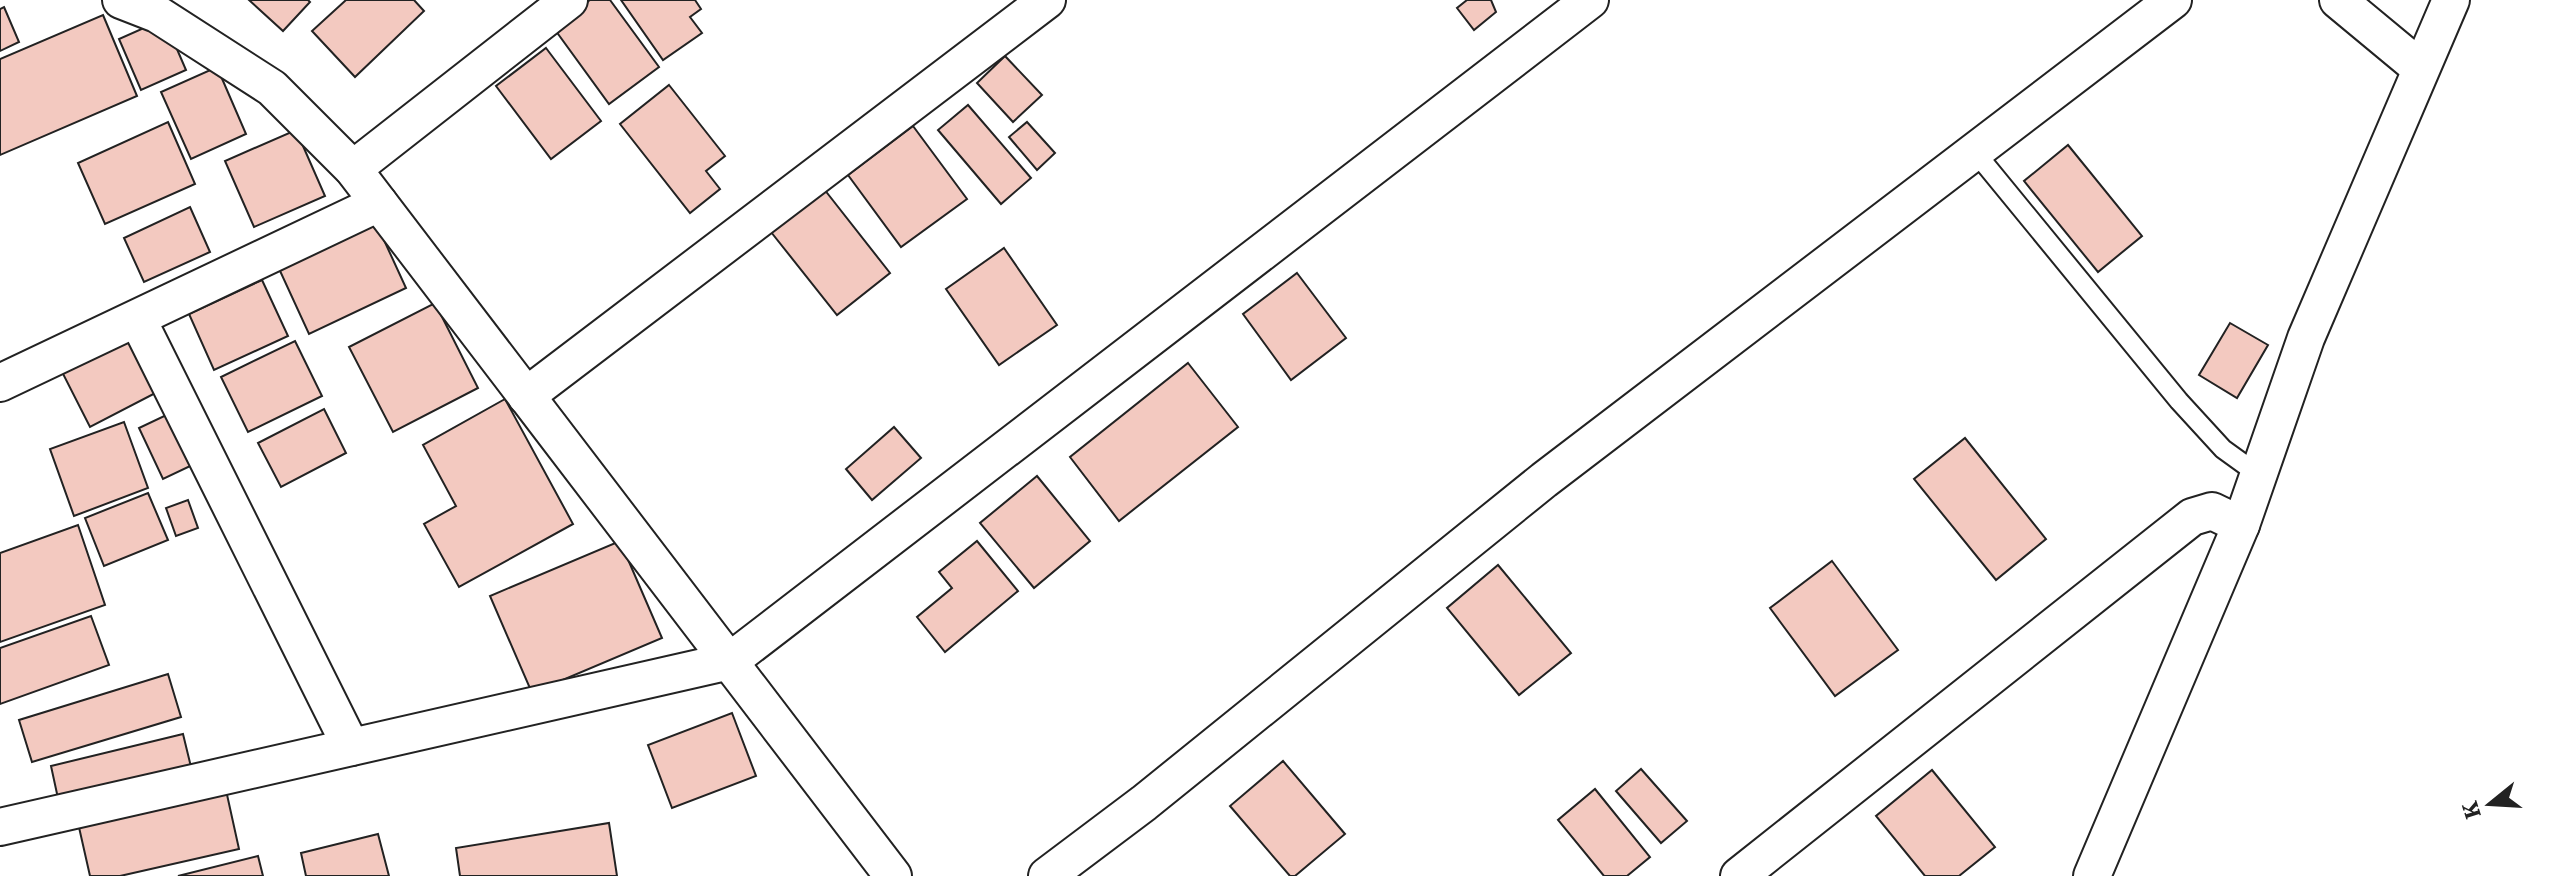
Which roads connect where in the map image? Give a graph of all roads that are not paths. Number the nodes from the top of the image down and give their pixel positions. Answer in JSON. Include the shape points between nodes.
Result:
{"nodes":[{"id":1,"x":121,"y":0,"type":"edge"},
{"id":2,"x":569,"y":0,"type":"edge"},
{"id":3,"x":1047,"y":0,"type":"edge"},
{"id":4,"x":1590,"y":0,"type":"edge"},
{"id":5,"x":2173,"y":0,"type":"edge"},
{"id":6,"x":2338,"y":0,"type":"edge"},
{"id":7,"x":2451,"y":0,"type":"edge"},
{"id":8,"x":2420,"y":68,"type":"junction"},
{"id":9,"x":1975,"y":152,"type":"junction"},
{"id":10,"x":353,"y":169,"type":"junction"},
{"id":11,"x":379,"y":203,"type":"junction"},
{"id":12,"x":138,"y":320,"type":"junction"},
{"id":13,"x":0,"y":383,"type":"edge"},
{"id":14,"x":526,"y":396,"type":"junction"},
{"id":15,"x":2259,"y":475,"type":"junction"},
{"id":16,"x":2241,"y":525,"type":"junction"},
{"id":17,"x":730,"y":661,"type":"junction"},
{"id":18,"x":351,"y":747,"type":"junction"},
{"id":19,"x":0,"y":827,"type":"edge"},
{"id":20,"x":893,"y":876,"type":"edge"},
{"id":21,"x":1047,"y":876,"type":"edge"},
{"id":22,"x":1739,"y":876,"type":"edge"},
{"id":23,"x":2092,"y":876,"type":"edge"}],
"edges":[{"from":1,"to":10,"type":"street","via":[[157,14],[272,88]]},
{"from":2,"to":10,"type":"street"},
{"from":3,"to":14,"type":"street"},
{"from":4,"to":17,"type":"street"},
{"from":5,"to":9,"type":"street"},
{"from":6,"to":8,"type":"street"},
{"from":7,"to":8,"type":"street"},
{"from":8,"to":15,"type":"street","via":[[2306,338]]},
{"from":9,"to":15,"type":"lane","via":[[2179,401],[2223,449]]},
{"from":9,"to":21,"type":"street","via":[[1544,480]]},
{"from":10,"to":11,"type":"street"},
{"from":11,"to":12,"type":"street"},
{"from":11,"to":14,"type":"street"},
{"from":12,"to":13,"type":"street"},
{"from":12,"to":18,"type":"street"},
{"from":14,"to":17,"type":"street"},
{"from":15,"to":16,"type":"street"},
{"from":16,"to":22,"type":"street","via":[[2212,511],[2192,517]]},
{"from":16,"to":23,"type":"street"},
{"from":17,"to":18,"type":"street"},
{"from":17,"to":20,"type":"street"},
{"from":18,"to":19,"type":"street"}]}
